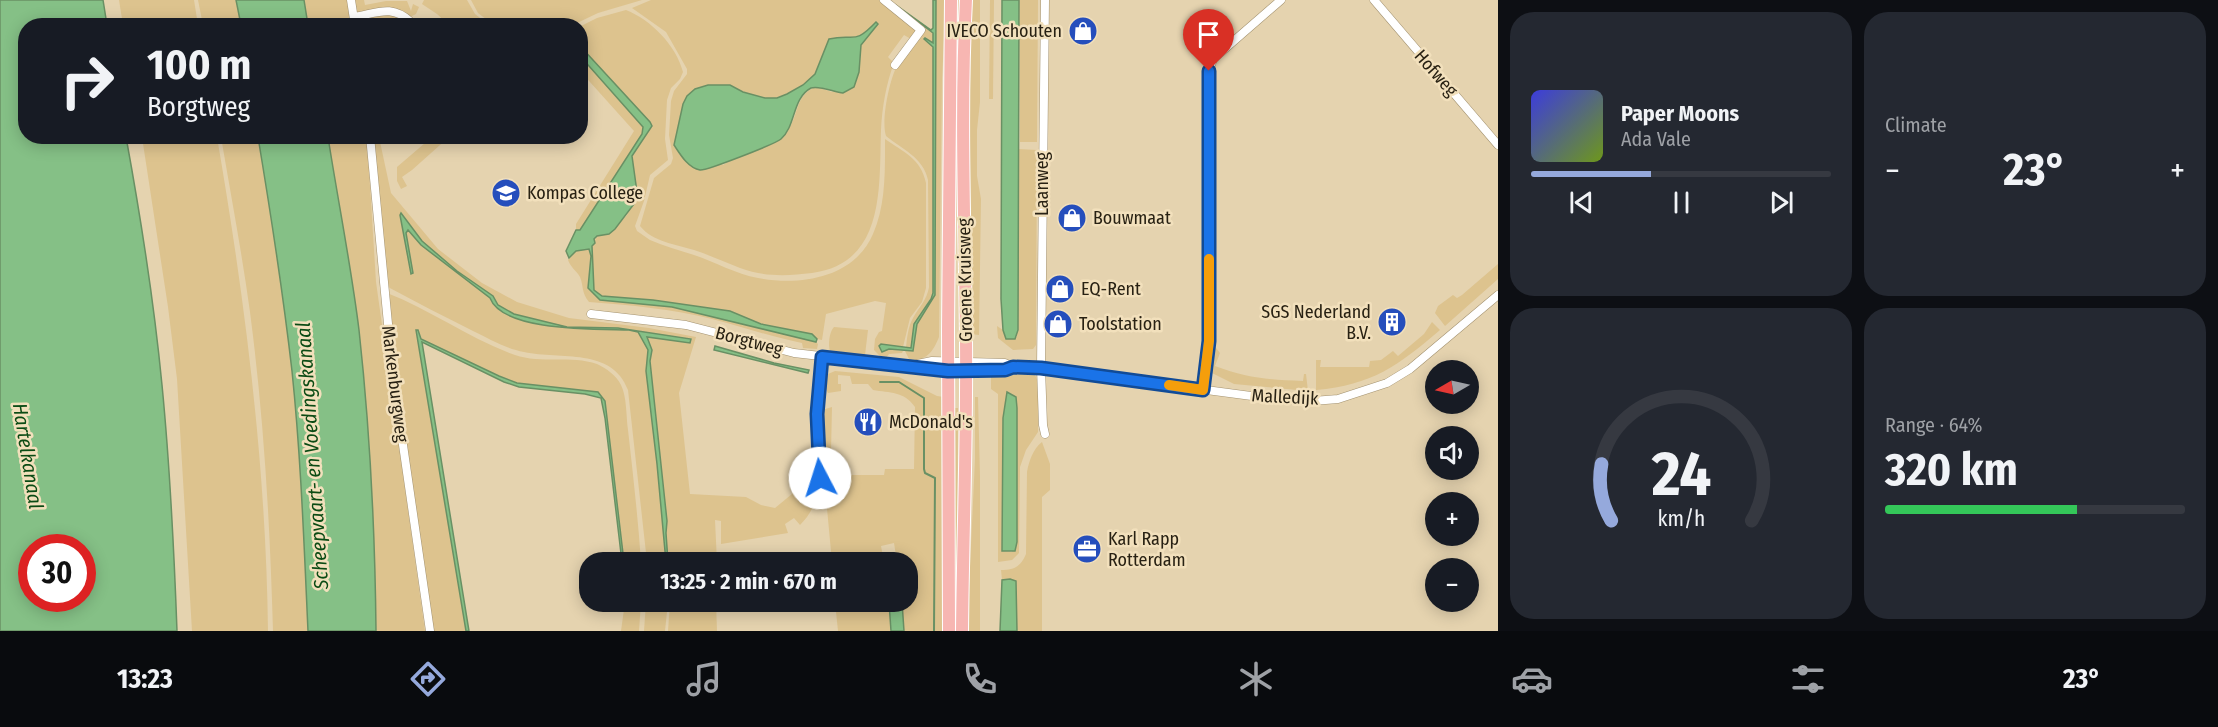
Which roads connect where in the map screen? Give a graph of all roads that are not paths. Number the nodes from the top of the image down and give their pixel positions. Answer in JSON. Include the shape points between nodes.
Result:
{"nodes":[{"id":1,"x":351,"y":0,"type":"edge"},
{"id":2,"x":884,"y":0,"type":"edge"},
{"id":3,"x":951,"y":0,"type":"edge"},
{"id":4,"x":966,"y":0,"type":"edge"},
{"id":5,"x":1045,"y":0,"type":"edge"},
{"id":6,"x":1281,"y":0,"type":"edge"},
{"id":7,"x":1374,"y":0,"type":"edge"},
{"id":8,"x":354,"y":18,"type":"edge"},
{"id":9,"x":365,"y":18,"type":"edge"},
{"id":10,"x":406,"y":18,"type":"edge"},
{"id":11,"x":896,"y":65,"type":"dead end"},
{"id":12,"x":371,"y":144,"type":"edge"},
{"id":13,"x":1498,"y":146,"type":"edge"},
{"id":14,"x":1498,"y":295,"type":"edge"},
{"id":15,"x":591,"y":314,"type":"dead end"},
{"id":16,"x":822,"y":357,"type":"junction"},
{"id":17,"x":948,"y":366,"type":"junction"},
{"id":18,"x":966,"y":366,"type":"junction"},
{"id":19,"x":1041,"y":368,"type":"junction"},
{"id":20,"x":1203,"y":390,"type":"junction"},
{"id":21,"x":1045,"y":434,"type":"dead end"},
{"id":22,"x":821,"y":498,"type":"dead end"},
{"id":23,"x":430,"y":631,"type":"edge"},
{"id":24,"x":949,"y":631,"type":"edge"},
{"id":25,"x":962,"y":631,"type":"edge"}],
"edges":[{"from":1,"to":8,"type":"street"},
{"from":2,"to":11,"type":"street","via":[[921,30]]},
{"from":3,"to":17,"type":"main road","name":"Groene Kruisweg"},
{"from":4,"to":18,"type":"main road","name":"Groene Kruisweg"},
{"from":5,"to":19,"type":"street","name":"Laanweg"},
{"from":6,"to":20,"type":"street","via":[[1213,59],[1209,71],[1209,341]]},
{"from":7,"to":13,"type":"street","name":"Hofweg"},
{"from":9,"to":10,"type":"street","via":[[392,11]]},
{"from":12,"to":23,"type":"street","name":"Markenburgweg","via":[[393,376]]},
{"from":14,"to":20,"type":"street","name":"Malledijk","via":[[1410,369],[1364,392],[1312,401]]},
{"from":15,"to":16,"type":"street","name":"Borgtweg","via":[[686,325],[753,344]]},
{"from":16,"to":17,"type":"street","name":"Borgtweg","via":[[916,369]]},
{"from":16,"to":22,"type":"street","via":[[816,436]]},
{"from":17,"to":18,"type":"street","name":"Malledijk"},
{"from":17,"to":24,"type":"main road","name":"Groene Kruisweg"},
{"from":18,"to":19,"type":"street","name":"Malledijk","via":[[1005,363]]},
{"from":18,"to":25,"type":"main road","name":"Groene Kruisweg"},
{"from":19,"to":20,"type":"street","name":"Malledijk"},
{"from":19,"to":21,"type":"street"}]}
